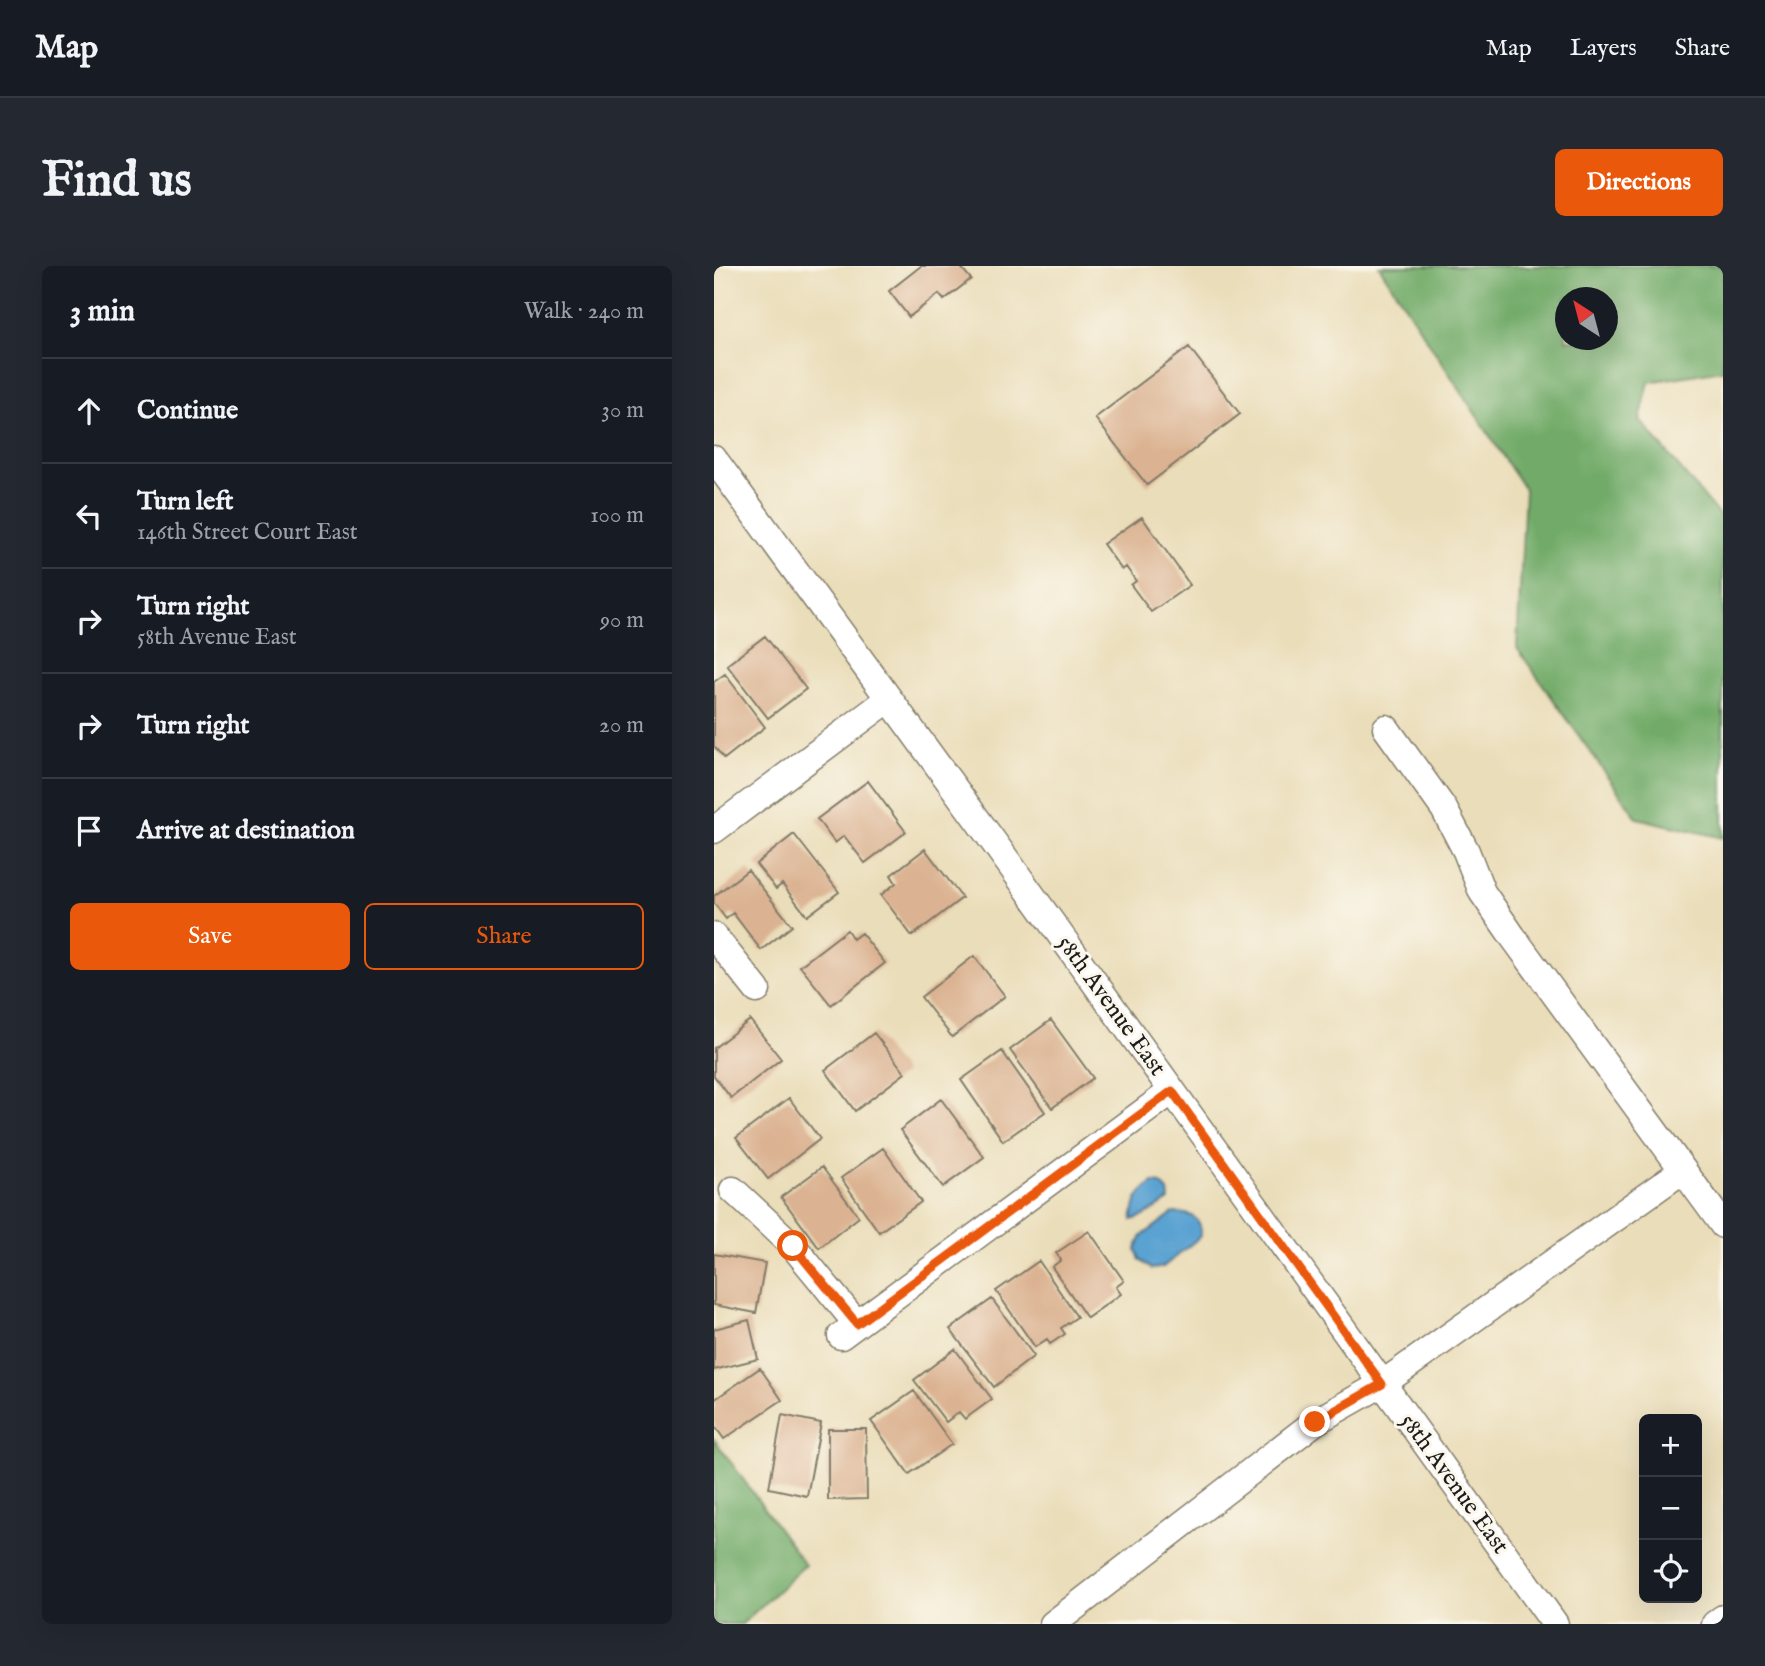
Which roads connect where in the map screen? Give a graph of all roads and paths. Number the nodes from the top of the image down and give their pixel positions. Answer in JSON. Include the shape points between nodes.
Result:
{"nodes":[{"id":1,"x":714,"y":459,"type":"edge"},
{"id":2,"x":889,"y":699,"type":"junction"},
{"id":3,"x":1386,"y":728,"type":"dead end"},
{"id":4,"x":714,"y":830,"type":"edge"},
{"id":5,"x":714,"y":936,"type":"edge"},
{"id":6,"x":757,"y":990,"type":"dead end"},
{"id":7,"x":1172,"y":1091,"type":"junction"},
{"id":8,"x":1683,"y":1170,"type":"junction"},
{"id":9,"x":733,"y":1189,"type":"dead end"},
{"id":10,"x":1723,"y":1225,"type":"edge"},
{"id":11,"x":1382,"y":1384,"type":"junction"},
{"id":12,"x":1723,"y":1618,"type":"edge"},
{"id":13,"x":1053,"y":1624,"type":"edge"},
{"id":14,"x":1555,"y":1624,"type":"edge"},
{"id":15,"x":1715,"y":1624,"type":"edge"}],
"edges":[{"from":1,"to":2,"type":"street","name":"58th Avenue East"},
{"from":2,"to":4,"type":"street"},
{"from":2,"to":7,"type":"street","name":"58th Avenue East"},
{"from":3,"to":8,"type":"street","via":[[1444,809],[1482,892]]},
{"from":5,"to":6,"type":"street"},
{"from":7,"to":9,"type":"street","via":[[849,1330],[793,1246]]},
{"from":7,"to":11,"type":"street","name":"58th Avenue East"},
{"from":8,"to":10,"type":"street"},
{"from":8,"to":11,"type":"street"},
{"from":11,"to":13,"type":"street","via":[[1315,1422]]},
{"from":11,"to":14,"type":"street","name":"58th Avenue East"},
{"from":12,"to":15,"type":"street"}]}
